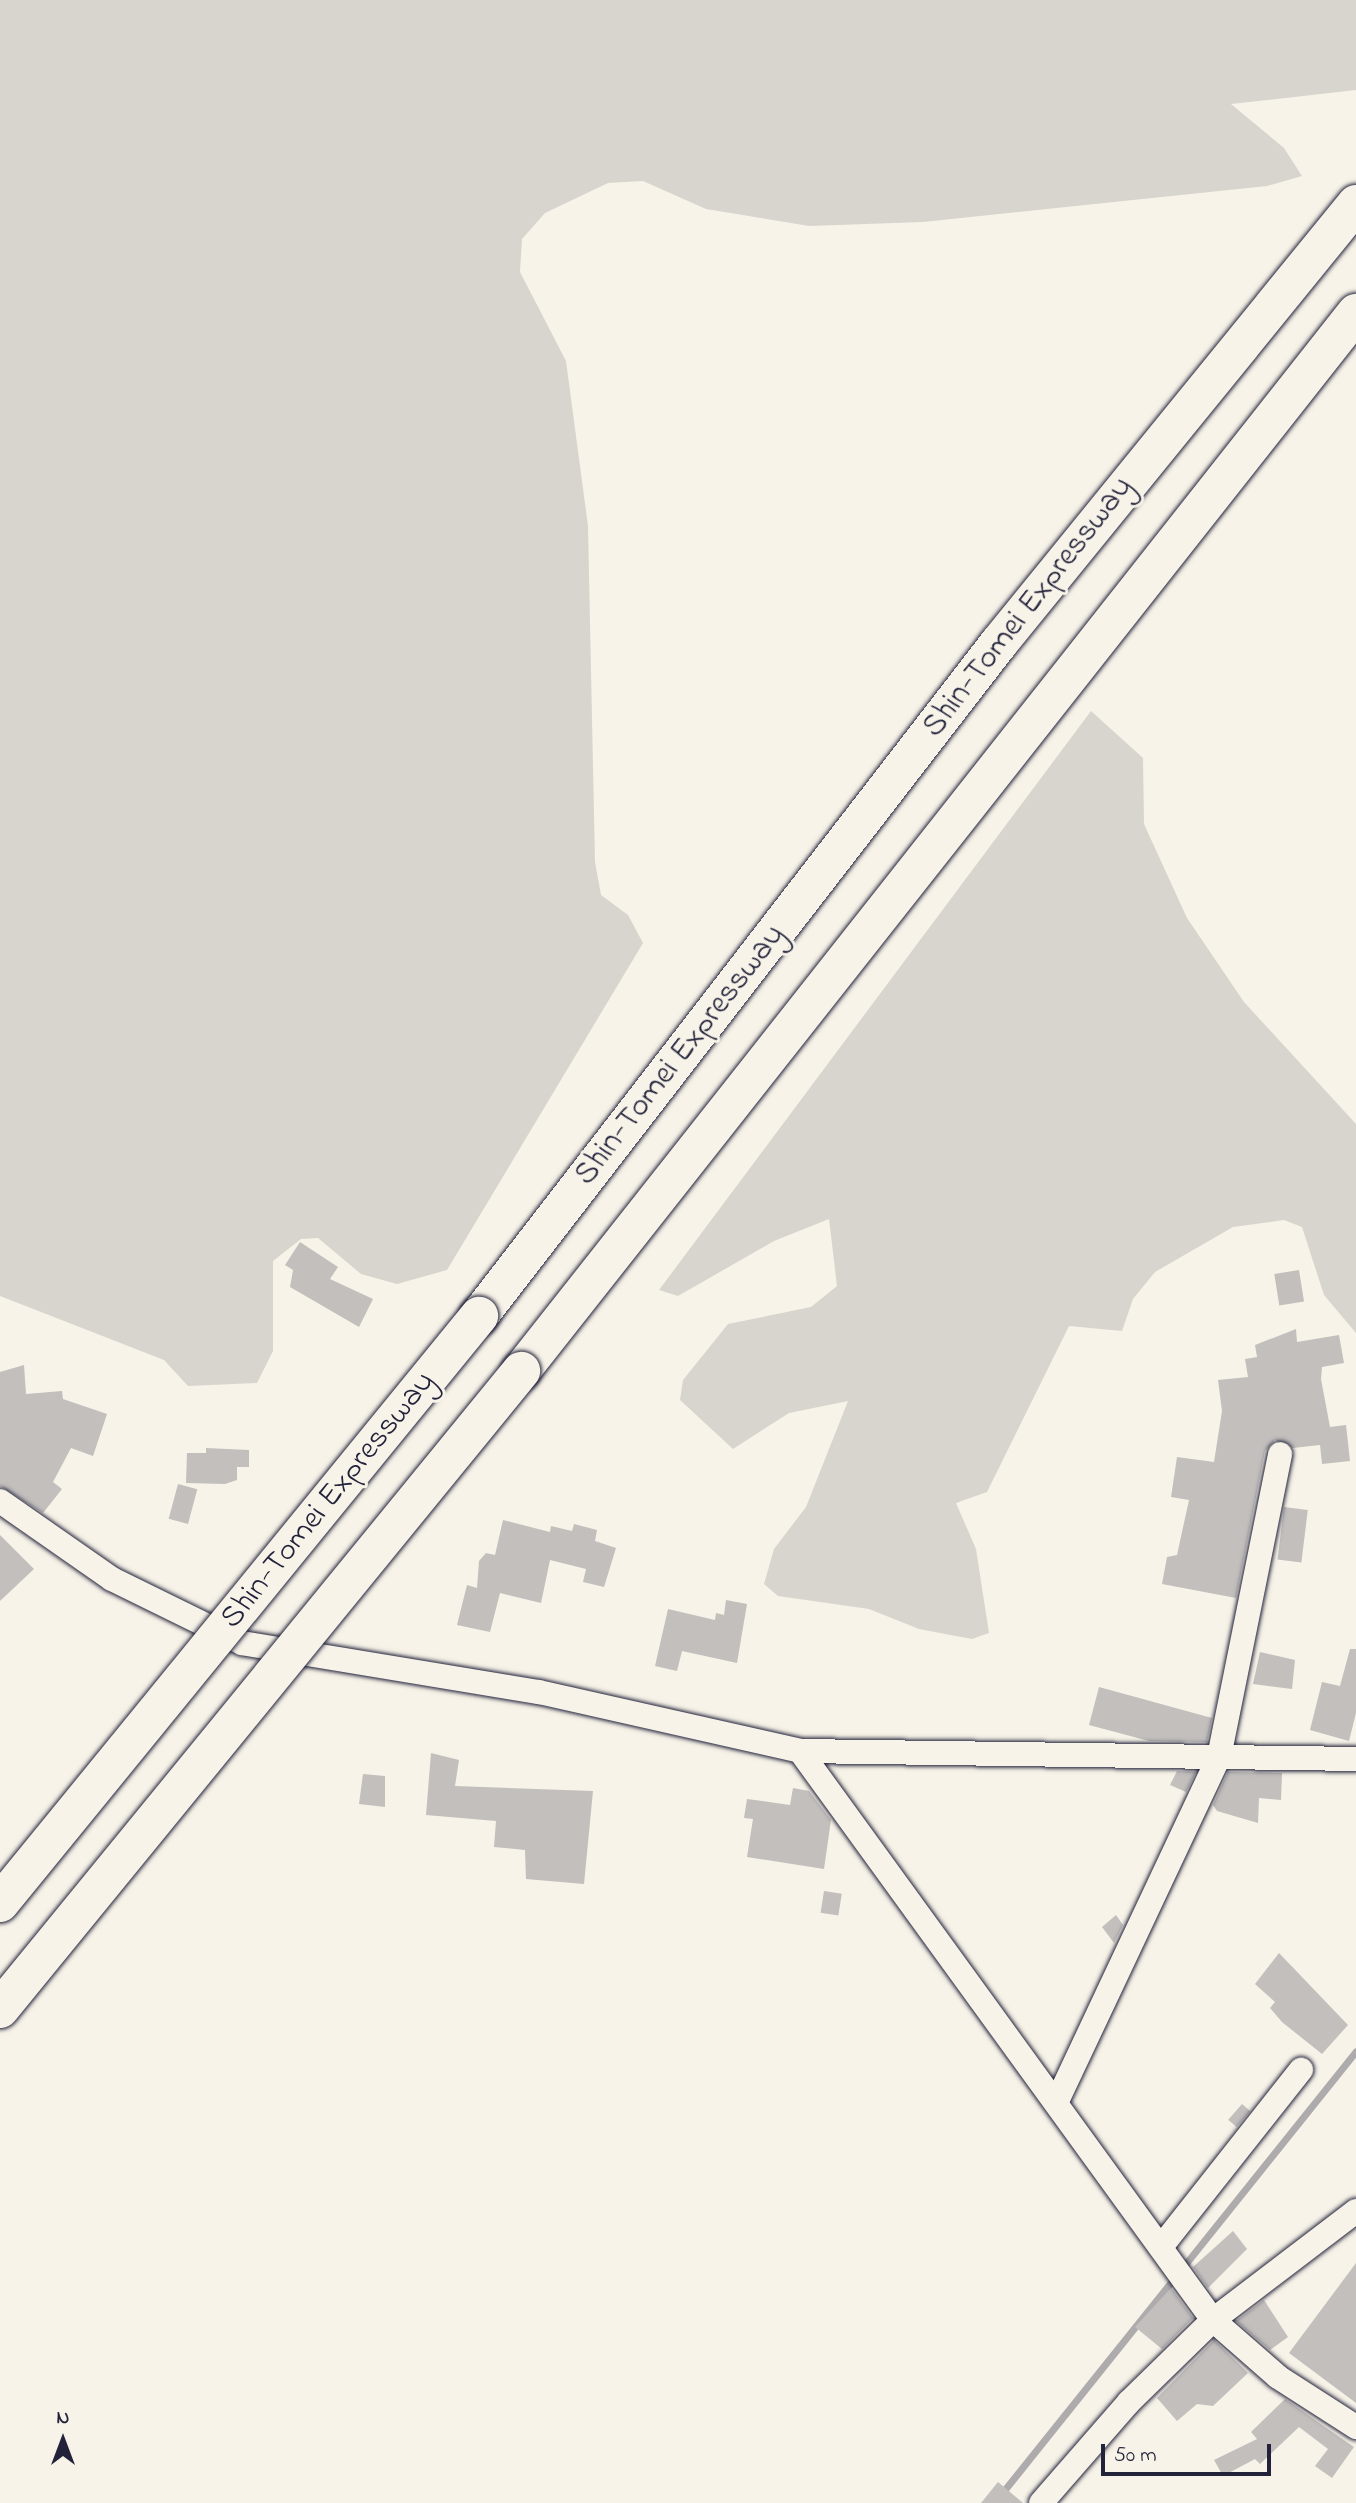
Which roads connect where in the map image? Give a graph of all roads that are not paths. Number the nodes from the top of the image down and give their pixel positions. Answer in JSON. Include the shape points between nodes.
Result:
{"nodes":[{"id":1,"x":1356,"y":204,"type":"edge"},
{"id":2,"x":1356,"y":313,"type":"edge"},
{"id":3,"x":1280,"y":1454,"type":"dead end"},
{"id":4,"x":0,"y":1502,"type":"edge"},
{"id":5,"x":800,"y":1751,"type":"junction"},
{"id":6,"x":1219,"y":1757,"type":"junction"},
{"id":7,"x":1356,"y":1759,"type":"edge"},
{"id":8,"x":0,"y":1903,"type":"edge"},
{"id":9,"x":0,"y":2009,"type":"edge"},
{"id":10,"x":1301,"y":2070,"type":"dead end"},
{"id":11,"x":1058,"y":2099,"type":"junction"},
{"id":12,"x":1356,"y":2211,"type":"edge"},
{"id":13,"x":1161,"y":2246,"type":"junction"},
{"id":14,"x":1213,"y":2320,"type":"junction"},
{"id":15,"x":1356,"y":2427,"type":"edge"},
{"id":16,"x":1041,"y":2503,"type":"edge"}],
"edges":[{"from":1,"to":8,"type":"highway","name":"Shin-Tomei Expressway","bridge":true,"via":[[999,643],[479,1316]]},
{"from":2,"to":9,"type":"highway","bridge":true,"via":[[520,1371]]},
{"from":3,"to":6,"type":"street"},
{"from":4,"to":5,"type":"street","via":[[112,1579],[242,1643],[393,1673],[539,1692]]},
{"from":5,"to":6,"type":"street"},
{"from":5,"to":11,"type":"street"},
{"from":6,"to":7,"type":"street"},
{"from":6,"to":11,"type":"street"},
{"from":10,"to":13,"type":"street"},
{"from":11,"to":13,"type":"street"},
{"from":12,"to":14,"type":"street"},
{"from":13,"to":14,"type":"street"},
{"from":14,"to":15,"type":"street","via":[[1278,2377]]},
{"from":14,"to":16,"type":"street","via":[[1129,2402]]}]}
